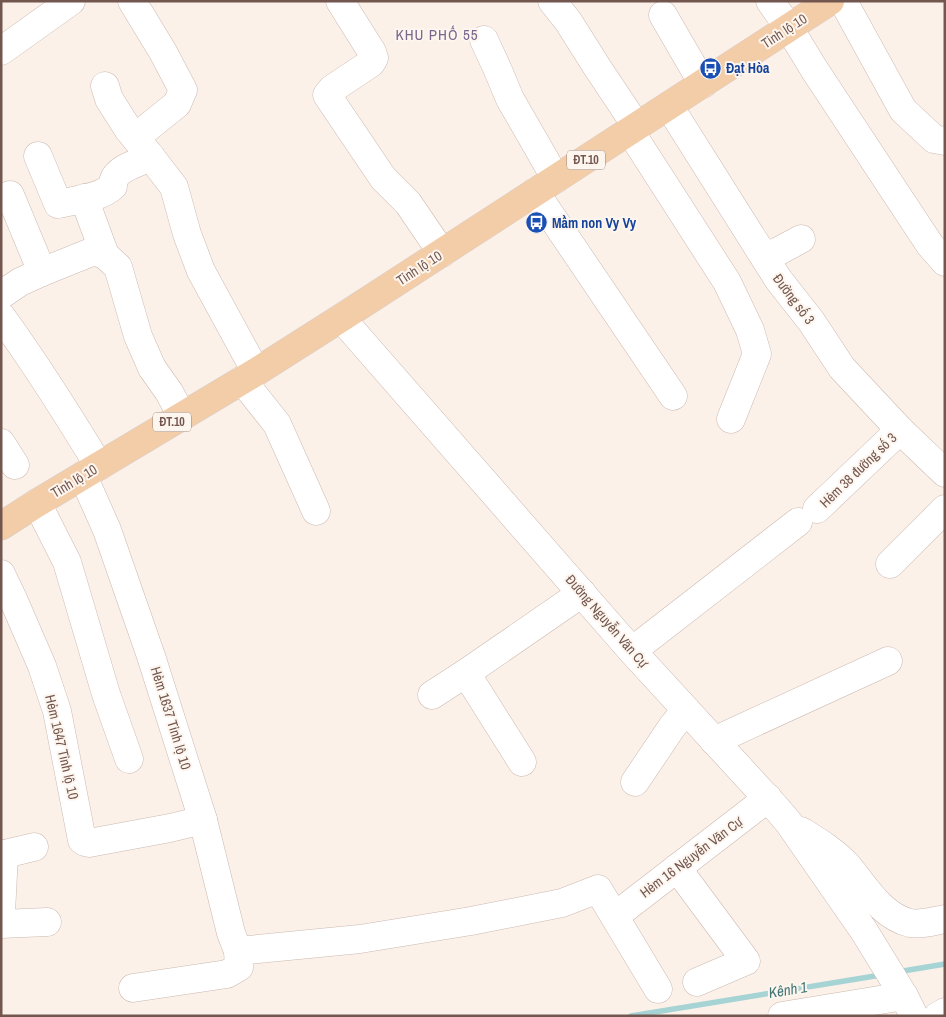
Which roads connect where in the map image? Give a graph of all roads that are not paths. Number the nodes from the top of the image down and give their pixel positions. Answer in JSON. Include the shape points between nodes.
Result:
{"nodes":[{"id":1,"x":71,"y":1,"type":"edge"},
{"id":2,"x":132,"y":1,"type":"edge"},
{"id":3,"x":340,"y":1,"type":"edge"},
{"id":4,"x":770,"y":1,"type":"edge"},
{"id":5,"x":830,"y":1,"type":"edge"},
{"id":6,"x":843,"y":1,"type":"edge"},
{"id":7,"x":553,"y":2,"type":"edge"},
{"id":8,"x":663,"y":15,"type":"dead end"},
{"id":9,"x":789,"y":28,"type":"junction"},
{"id":10,"x":484,"y":40,"type":"dead end"},
{"id":11,"x":1,"y":51,"type":"edge"},
{"id":12,"x":703,"y":84,"type":"junction"},
{"id":13,"x":104,"y":86,"type":"dead end"},
{"id":14,"x":669,"y":106,"type":"junction"},
{"id":15,"x":633,"y":129,"type":"junction"},
{"id":16,"x":945,"y":142,"type":"edge"},
{"id":17,"x":144,"y":147,"type":"junction"},
{"id":18,"x":38,"y":156,"type":"dead end"},
{"id":19,"x":546,"y":185,"type":"junction"},
{"id":20,"x":71,"y":201,"type":"junction"},
{"id":21,"x":11,"y":208,"type":"edge"},
{"id":22,"x":801,"y":239,"type":"dead end"},
{"id":23,"x":442,"y":253,"type":"junction"},
{"id":24,"x":105,"y":254,"type":"junction"},
{"id":25,"x":764,"y":256,"type":"junction"},
{"id":26,"x":945,"y":262,"type":"edge"},
{"id":27,"x":42,"y":272,"type":"junction"},
{"id":28,"x":1,"y":295,"type":"edge"},
{"id":29,"x":1,"y":316,"type":"edge"},
{"id":30,"x":341,"y":318,"type":"junction"},
{"id":31,"x":249,"y":376,"type":"junction"},
{"id":32,"x":673,"y":396,"type":"dead end"},
{"id":33,"x":182,"y":416,"type":"junction"},
{"id":34,"x":731,"y":419,"type":"dead end"},
{"id":35,"x":900,"y":430,"type":"junction"},
{"id":36,"x":91,"y":471,"type":"junction"},
{"id":37,"x":945,"y":473,"type":"edge"},
{"id":38,"x":37,"y":503,"type":"junction"},
{"id":39,"x":945,"y":509,"type":"edge"},
{"id":40,"x":316,"y":511,"type":"dead end"},
{"id":41,"x":1,"y":526,"type":"edge"},
{"id":42,"x":890,"y":564,"type":"dead end"},
{"id":43,"x":1,"y":574,"type":"edge"},
{"id":44,"x":582,"y":593,"type":"junction"},
{"id":45,"x":632,"y":651,"type":"junction"},
{"id":46,"x":888,"y":661,"type":"dead end"},
{"id":47,"x":466,"y":673,"type":"junction"},
{"id":48,"x":432,"y":695,"type":"dead end"},
{"id":49,"x":686,"y":710,"type":"junction"},
{"id":50,"x":714,"y":741,"type":"junction"},
{"id":51,"x":129,"y":758,"type":"dead end"},
{"id":52,"x":522,"y":762,"type":"dead end"},
{"id":53,"x":635,"y":782,"type":"dead end"},
{"id":54,"x":768,"y":798,"type":"junction"},
{"id":55,"x":203,"y":820,"type":"junction"},
{"id":56,"x":789,"y":824,"type":"junction"},
{"id":57,"x":34,"y":847,"type":"dead end"},
{"id":58,"x":3,"y":854,"type":"edge"},
{"id":59,"x":677,"y":868,"type":"junction"},
{"id":60,"x":1,"y":912,"type":"edge"},
{"id":61,"x":615,"y":916,"type":"junction"},
{"id":62,"x":945,"y":919,"type":"edge"},
{"id":63,"x":47,"y":922,"type":"dead end"},
{"id":64,"x":1,"y":924,"type":"edge"},
{"id":65,"x":238,"y":959,"type":"junction"},
{"id":66,"x":697,"y":982,"type":"dead end"},
{"id":67,"x":133,"y":988,"type":"dead end"},
{"id":68,"x":658,"y":989,"type":"dead end"},
{"id":69,"x":909,"y":1006,"type":"edge"},
{"id":70,"x":945,"y":1012,"type":"edge"},
{"id":71,"x":782,"y":1016,"type":"edge"},
{"id":72,"x":938,"y":1016,"type":"edge"}],
"edges":[{"from":1,"to":11,"type":"street"},
{"from":2,"to":17,"type":"street","via":[[183,90],[177,104]]},
{"from":3,"to":23,"type":"street","via":[[374,58],[327,95],[383,178],[408,203]]},
{"from":4,"to":9,"type":"street"},
{"from":5,"to":9,"type":"main road","name":"Tỉnh lộ 10","number":"ĐT.10"},
{"from":6,"to":16,"type":"street","via":[[903,110],[934,139]]},
{"from":7,"to":15,"type":"street","via":[[597,67]]},
{"from":8,"to":12,"type":"street"},
{"from":9,"to":12,"type":"main road","name":"Tỉnh lộ 10","number":"ĐT.10"},
{"from":9,"to":26,"type":"street","via":[[930,245]]},
{"from":10,"to":19,"type":"street"},
{"from":12,"to":14,"type":"main road","name":"Tỉnh lộ 10","number":"ĐT.10"},
{"from":13,"to":17,"type":"street","via":[[128,128]]},
{"from":14,"to":15,"type":"main road","name":"Tỉnh lộ 10","number":"ĐT.10"},
{"from":14,"to":25,"type":"street","name":"Đường số 3"},
{"from":15,"to":19,"type":"main road","name":"Tỉnh lộ 10","number":"ĐT.10"},
{"from":15,"to":34,"type":"street","via":[[727,282],[750,330],[757,354]]},
{"from":17,"to":20,"type":"street","via":[[118,172],[108,191]]},
{"from":17,"to":31,"type":"street","via":[[174,187],[201,271]]},
{"from":18,"to":20,"type":"street"},
{"from":19,"to":23,"type":"main road","name":"Tỉnh lộ 10","number":"ĐT.10"},
{"from":19,"to":32,"type":"street"},
{"from":20,"to":21,"type":"street"},
{"from":20,"to":24,"type":"street"},
{"from":21,"to":27,"type":"street"},
{"from":22,"to":25,"type":"street"},
{"from":23,"to":30,"type":"main road","name":"Tỉnh lộ 10","number":"ĐT.10"},
{"from":24,"to":27,"type":"street","via":[[94,251]]},
{"from":24,"to":33,"type":"street","via":[[118,267],[138,336],[152,368],[170,392]]},
{"from":25,"to":35,"type":"street","name":"Đường số 3","via":[[842,368]]},
{"from":27,"to":28,"type":"street"},
{"from":29,"to":36,"type":"street","name":"Hẻm 1637 Tỉnh lộ 10","via":[[76,429]]},
{"from":30,"to":31,"type":"main road","name":"Tỉnh lộ 10","number":"ĐT.10"},
{"from":30,"to":44,"type":"street","name":"Đường Nguyễn Văn Cự"},
{"from":31,"to":33,"type":"main road","name":"Tỉnh lộ 10","number":"ĐT.10"},
{"from":31,"to":40,"type":"street","via":[[277,424]]},
{"from":33,"to":36,"type":"main road","name":"Tỉnh lộ 10","number":"ĐT.10"},
{"from":35,"to":37,"type":"street","name":"Đường số 3"},
{"from":35,"to":45,"type":"street","name":"Hẻm 38 đường số 3","via":[[808,515]]},
{"from":36,"to":38,"type":"main road","name":"Tỉnh lộ 10","number":"ĐT.10"},
{"from":36,"to":55,"type":"street","name":"Hẻm 1637 Tỉnh lộ 10","via":[[107,530]]},
{"from":38,"to":41,"type":"main road","name":"Tỉnh lộ 10","number":"ĐT.10"},
{"from":38,"to":51,"type":"street","via":[[67,562],[106,694]]},
{"from":39,"to":42,"type":"street"},
{"from":43,"to":55,"type":"street","name":"Hẻm 1647 Tỉnh lộ 10","via":[[42,666],[57,711],[82,840],[89,843]]},
{"from":44,"to":45,"type":"street","name":"Đường Nguyễn Văn Cự"},
{"from":44,"to":47,"type":"street"},
{"from":45,"to":49,"type":"street","name":"Đường Nguyễn Văn Cự"},
{"from":46,"to":50,"type":"street"},
{"from":47,"to":48,"type":"street"},
{"from":47,"to":52,"type":"street"},
{"from":49,"to":50,"type":"street","name":"Đường Nguyễn Văn Cự"},
{"from":49,"to":53,"type":"street"},
{"from":50,"to":54,"type":"street","name":"Đường Nguyễn Văn Cự"},
{"from":54,"to":56,"type":"street","name":"Đường Nguyễn Văn Cự"},
{"from":54,"to":59,"type":"street","name":"Hẻm 16 Nguyễn Văn Cự"},
{"from":55,"to":65,"type":"street","name":"Hẻm 1637 Tỉnh lộ 10"},
{"from":56,"to":62,"type":"street","via":[[836,854],[894,916],[911,923]]},
{"from":56,"to":69,"type":"street","name":"Đường Nguyễn Văn Cự","via":[[864,931]]},
{"from":57,"to":58,"type":"street"},
{"from":58,"to":60,"type":"street"},
{"from":59,"to":61,"type":"street","name":"Hẻm 16 Nguyễn Văn Cự"},
{"from":59,"to":66,"type":"street","via":[[746,961]]},
{"from":61,"to":65,"type":"street","via":[[598,889],[562,903],[462,923]]},
{"from":61,"to":68,"type":"street"},
{"from":63,"to":64,"type":"street"},
{"from":65,"to":67,"type":"street","via":[[226,974]]},
{"from":69,"to":71,"type":"street"},
{"from":70,"to":72,"type":"street"}]}
